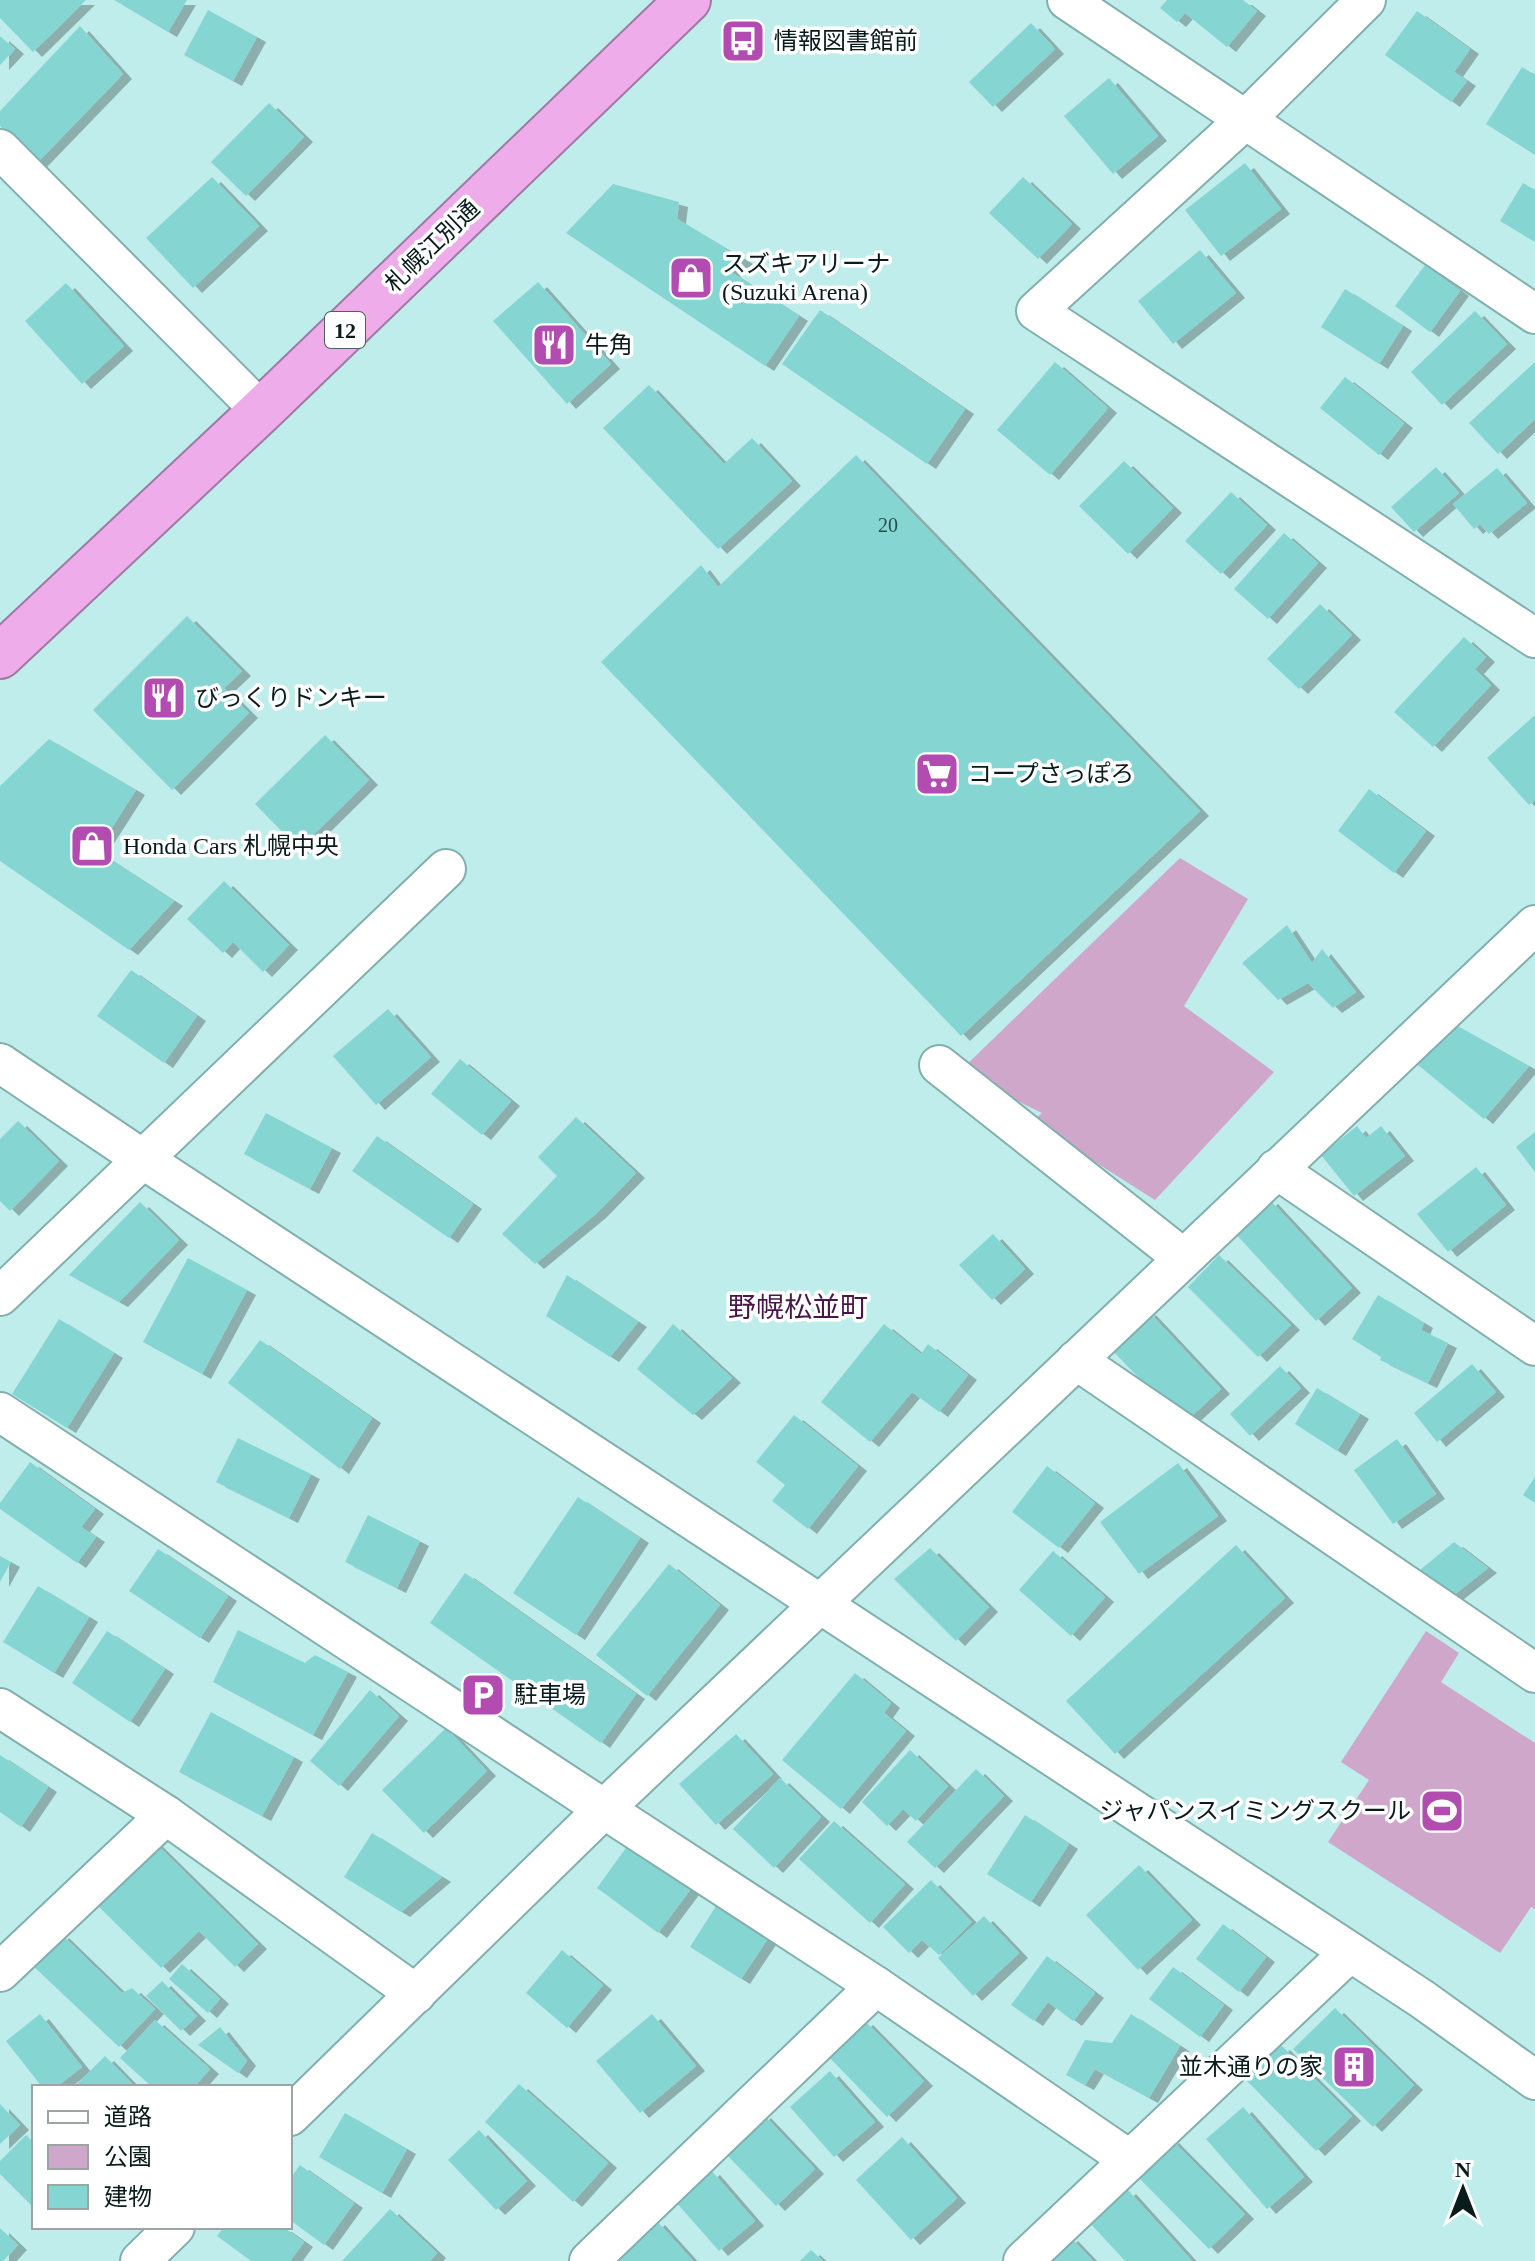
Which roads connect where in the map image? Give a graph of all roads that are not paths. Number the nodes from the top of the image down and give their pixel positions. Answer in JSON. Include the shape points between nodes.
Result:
{"nodes":[{"id":1,"x":688,"y":0,"type":"edge"},
{"id":2,"x":1067,"y":0,"type":"edge"},
{"id":3,"x":1366,"y":0,"type":"edge"},
{"id":4,"x":1245,"y":120,"type":"junction"},
{"id":5,"x":0,"y":149,"type":"edge"},
{"id":6,"x":1535,"y":314,"type":"edge"},
{"id":7,"x":261,"y":411,"type":"junction"},
{"id":8,"x":1535,"y":638,"type":"edge"},
{"id":9,"x":0,"y":656,"type":"edge"},
{"id":10,"x":446,"y":869,"type":"dead end"},
{"id":11,"x":1535,"y":925,"type":"edge"},
{"id":12,"x":0,"y":1063,"type":"edge"},
{"id":13,"x":939,"y":1065,"type":"dead end"},
{"id":14,"x":141,"y":1158,"type":"junction"},
{"id":15,"x":1276,"y":1169,"type":"junction"},
{"id":16,"x":1183,"y":1258,"type":"junction"},
{"id":17,"x":0,"y":1296,"type":"edge"},
{"id":18,"x":1535,"y":1346,"type":"edge"},
{"id":19,"x":1076,"y":1360,"type":"junction"},
{"id":20,"x":0,"y":1412,"type":"edge"},
{"id":21,"x":821,"y":1605,"type":"junction"},
{"id":22,"x":1535,"y":1673,"type":"edge"},
{"id":23,"x":0,"y":1708,"type":"edge"},
{"id":24,"x":604,"y":1809,"type":"junction"},
{"id":25,"x":166,"y":1815,"type":"junction"},
{"id":26,"x":1350,"y":1952,"type":"junction"},
{"id":27,"x":0,"y":1972,"type":"edge"},
{"id":28,"x":876,"y":1986,"type":"junction"},
{"id":29,"x":416,"y":1994,"type":"junction"},
{"id":30,"x":1535,"y":2080,"type":"edge"},
{"id":31,"x":292,"y":2114,"type":"edge"},
{"id":32,"x":1130,"y":2160,"type":"junction"},
{"id":33,"x":173,"y":2229,"type":"edge"},
{"id":34,"x":140,"y":2261,"type":"edge"},
{"id":35,"x":589,"y":2261,"type":"edge"},
{"id":36,"x":1023,"y":2261,"type":"edge"}],
"edges":[{"from":1,"to":7,"type":"highway","name":"札幌江別通","number":"12"},
{"from":2,"to":4,"type":"street"},
{"from":3,"to":4,"type":"street"},
{"from":4,"to":6,"type":"street"},
{"from":4,"to":8,"type":"street","via":[[1036,311]]},
{"from":5,"to":7,"type":"street"},
{"from":7,"to":9,"type":"highway","name":"札幌江別通","number":"12"},
{"from":10,"to":14,"type":"street"},
{"from":11,"to":15,"type":"street"},
{"from":12,"to":14,"type":"street"},
{"from":13,"to":16,"type":"street"},
{"from":14,"to":17,"type":"street"},
{"from":14,"to":21,"type":"street"},
{"from":15,"to":16,"type":"street"},
{"from":15,"to":18,"type":"street"},
{"from":16,"to":19,"type":"street"},
{"from":19,"to":21,"type":"street"},
{"from":19,"to":22,"type":"street"},
{"from":20,"to":24,"type":"street"},
{"from":21,"to":24,"type":"street"},
{"from":21,"to":26,"type":"street"},
{"from":23,"to":25,"type":"street"},
{"from":24,"to":28,"type":"street"},
{"from":24,"to":29,"type":"street"},
{"from":25,"to":27,"type":"street"},
{"from":25,"to":29,"type":"street"},
{"from":26,"to":30,"type":"street"},
{"from":26,"to":32,"type":"street"},
{"from":28,"to":32,"type":"street"},
{"from":28,"to":35,"type":"street"},
{"from":29,"to":31,"type":"street"},
{"from":32,"to":36,"type":"street"},
{"from":33,"to":34,"type":"street"}]}
